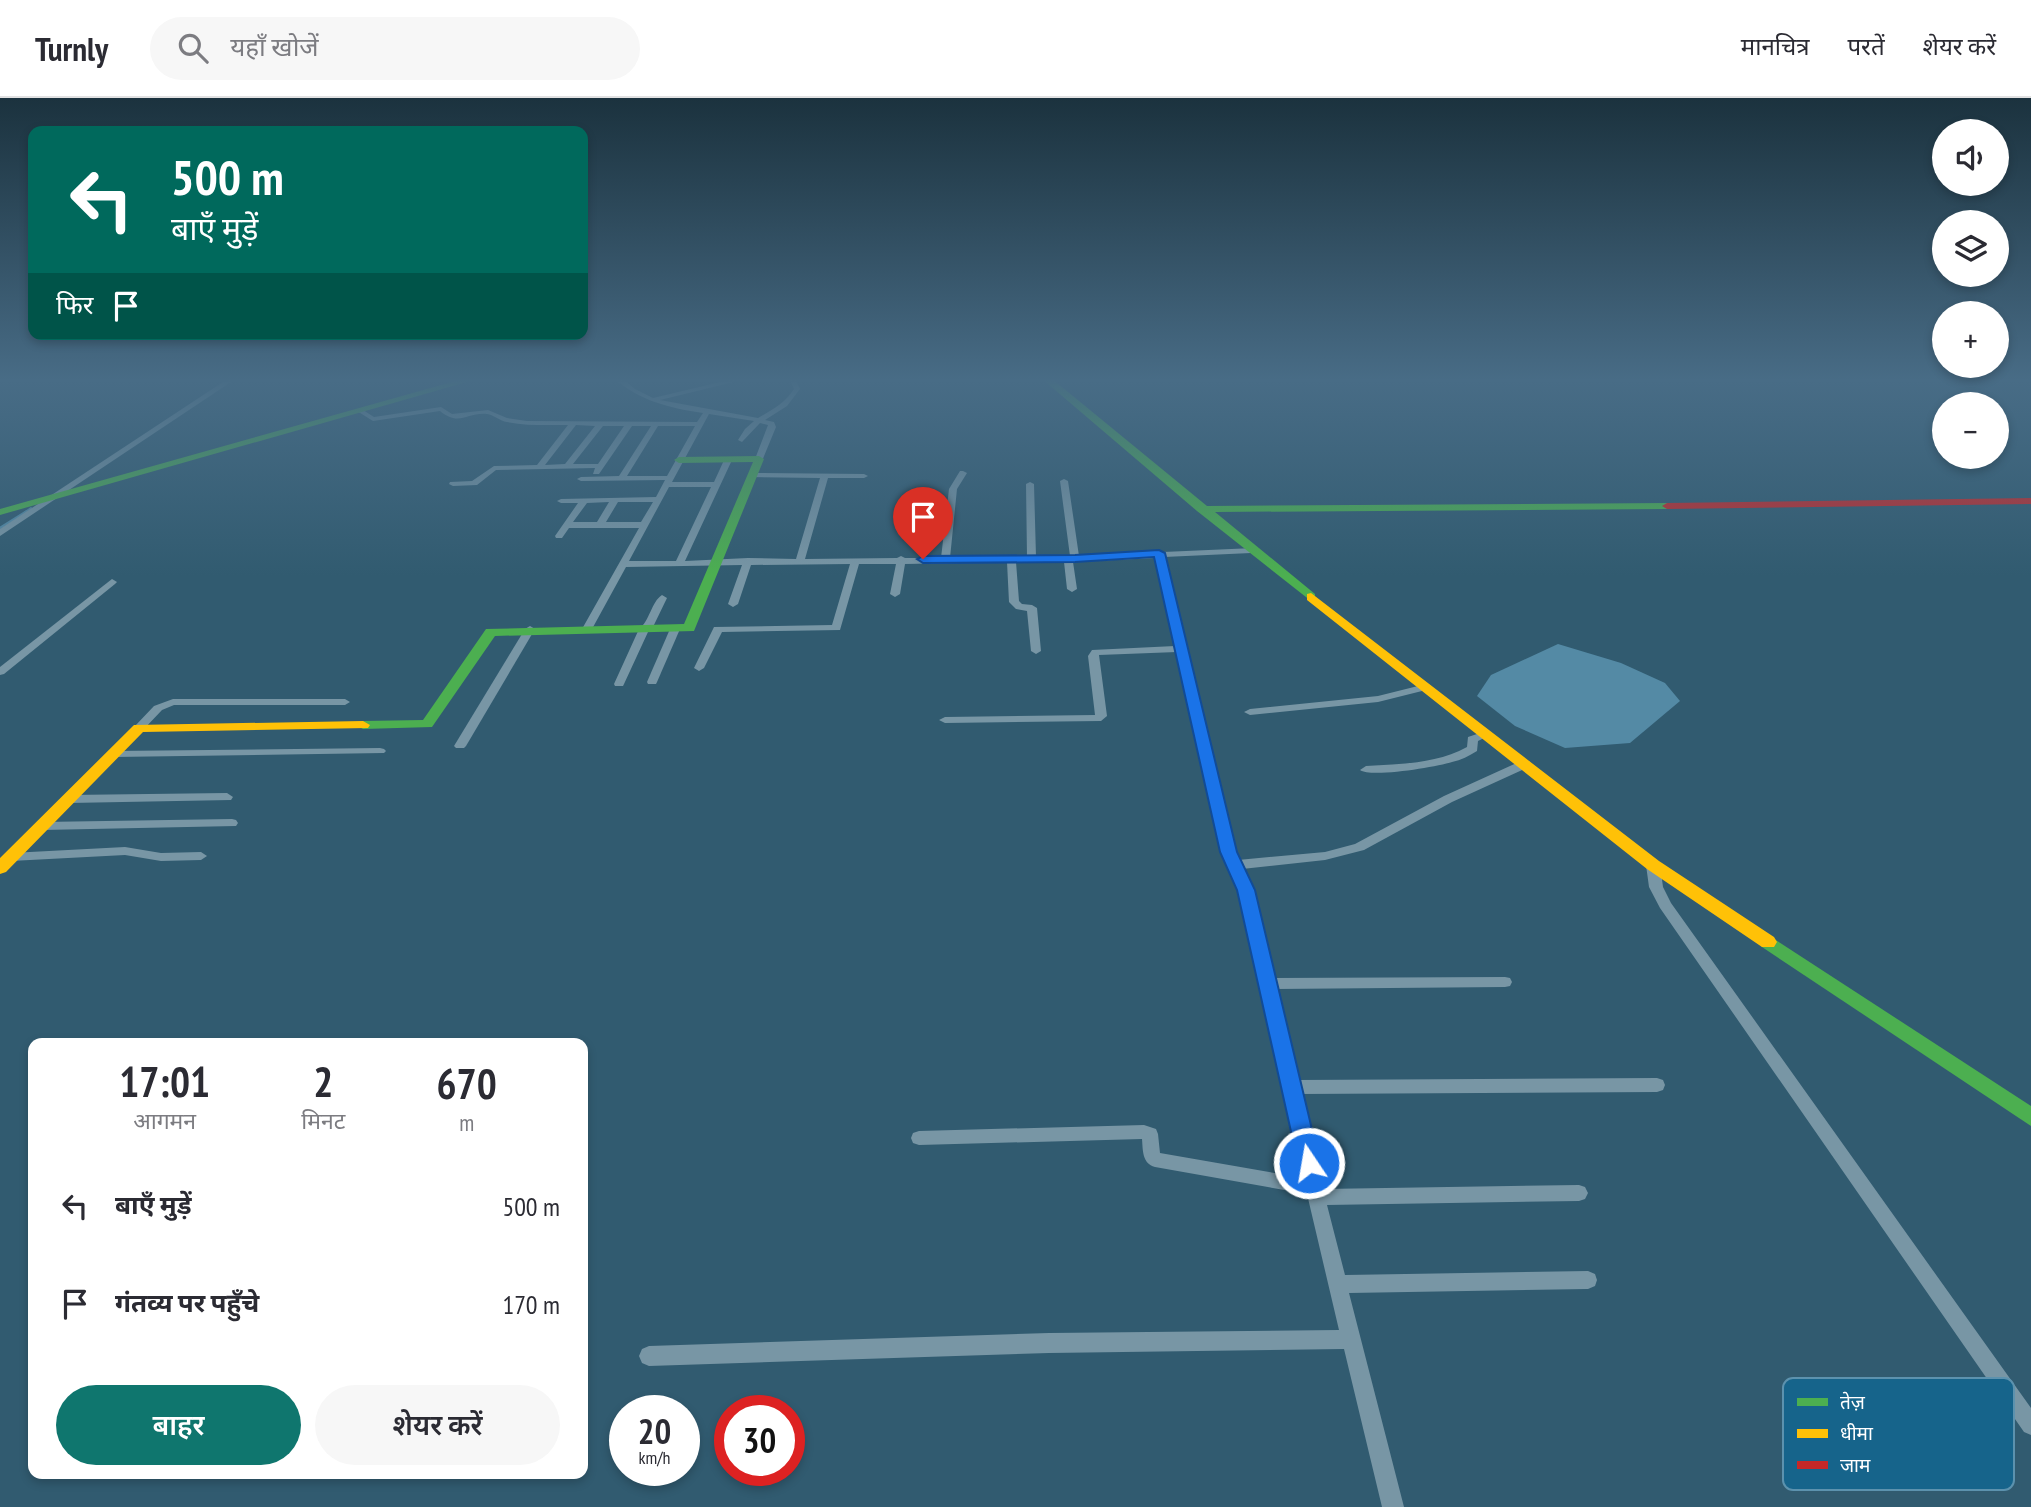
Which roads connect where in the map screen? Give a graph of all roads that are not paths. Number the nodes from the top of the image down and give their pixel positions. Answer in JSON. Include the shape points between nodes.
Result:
{"nodes":[{"id":1,"x":134,"y":444,"type":"edge"},
{"id":2,"x":243,"y":444,"type":"edge"},
{"id":3,"x":557,"y":444,"type":"edge"},
{"id":4,"x":585,"y":444,"type":"edge"},
{"id":5,"x":616,"y":444,"type":"edge"},
{"id":6,"x":640,"y":444,"type":"edge"},
{"id":7,"x":688,"y":444,"type":"edge"},
{"id":8,"x":765,"y":444,"type":"edge"},
{"id":9,"x":1123,"y":444,"type":"edge"},
{"id":10,"x":759,"y":459,"type":"junction"},
{"id":11,"x":679,"y":460,"type":"junction"},
{"id":12,"x":728,"y":460,"type":"junction"},
{"id":13,"x":568,"y":466,"type":"junction"},
{"id":14,"x":600,"y":466,"type":"junction"},
{"id":15,"x":539,"y":467,"type":"junction"},
{"id":16,"x":964,"y":473,"type":"dead end"},
{"id":17,"x":752,"y":475,"type":"junction"},
{"id":18,"x":825,"y":475,"type":"junction"},
{"id":19,"x":864,"y":476,"type":"dead end"},
{"id":20,"x":581,"y":479,"type":"dead end"},
{"id":21,"x":592,"y":479,"type":"junction"},
{"id":22,"x":621,"y":479,"type":"junction"},
{"id":23,"x":1064,"y":481,"type":"dead end"},
{"id":24,"x":667,"y":482,"type":"junction"},
{"id":25,"x":453,"y":484,"type":"dead end"},
{"id":26,"x":718,"y":484,"type":"junction"},
{"id":27,"x":1030,"y":484,"type":"dead end"},
{"id":28,"x":54,"y":496,"type":"junction"},
{"id":29,"x":658,"y":499,"type":"junction"},
{"id":30,"x":615,"y":500,"type":"junction"},
{"id":31,"x":561,"y":501,"type":"dead end"},
{"id":32,"x":584,"y":501,"type":"junction"},
{"id":33,"x":2031,"y":501,"type":"edge"},
{"id":34,"x":1201,"y":509,"type":"junction"},
{"id":35,"x":0,"y":512,"type":"edge"},
{"id":36,"x":566,"y":525,"type":"junction"},
{"id":37,"x":600,"y":525,"type":"junction"},
{"id":38,"x":644,"y":525,"type":"junction"},
{"id":39,"x":0,"y":533,"type":"edge"},
{"id":40,"x":559,"y":536,"type":"dead end"},
{"id":41,"x":1251,"y":550,"type":"junction"},
{"id":42,"x":1159,"y":553,"type":"junction"},
{"id":43,"x":901,"y":559,"type":"junction"},
{"id":44,"x":946,"y":559,"type":"junction"},
{"id":45,"x":1011,"y":559,"type":"junction"},
{"id":46,"x":1032,"y":559,"type":"junction"},
{"id":47,"x":1071,"y":559,"type":"junction"},
{"id":48,"x":800,"y":560,"type":"junction"},
{"id":49,"x":856,"y":560,"type":"junction"},
{"id":50,"x":748,"y":561,"type":"junction"},
{"id":51,"x":680,"y":562,"type":"junction"},
{"id":52,"x":717,"y":562,"type":"junction"},
{"id":53,"x":623,"y":564,"type":"junction"},
{"id":54,"x":112,"y":582,"type":"dead end"},
{"id":55,"x":1072,"y":589,"type":"dead end"},
{"id":56,"x":895,"y":594,"type":"dead end"},
{"id":57,"x":662,"y":597,"type":"dead end"},
{"id":58,"x":733,"y":604,"type":"dead end"},
{"id":59,"x":530,"y":629,"type":"junction"},
{"id":60,"x":587,"y":629,"type":"junction"},
{"id":61,"x":645,"y":629,"type":"junction"},
{"id":62,"x":675,"y":629,"type":"junction"},
{"id":63,"x":1181,"y":649,"type":"junction"},
{"id":64,"x":1036,"y":651,"type":"dead end"},
{"id":65,"x":699,"y":668,"type":"dead end"},
{"id":66,"x":0,"y":672,"type":"edge"},
{"id":67,"x":652,"y":681,"type":"dead end"},
{"id":68,"x":619,"y":684,"type":"dead end"},
{"id":69,"x":1426,"y":687,"type":"junction"},
{"id":70,"x":345,"y":702,"type":"dead end"},
{"id":71,"x":1250,"y":712,"type":"dead end"},
{"id":72,"x":945,"y":720,"type":"dead end"},
{"id":73,"x":139,"y":728,"type":"junction"},
{"id":74,"x":1486,"y":734,"type":"junction"},
{"id":75,"x":460,"y":746,"type":"dead end"},
{"id":76,"x":380,"y":751,"type":"dead end"},
{"id":77,"x":114,"y":754,"type":"junction"},
{"id":78,"x":1525,"y":764,"type":"junction"},
{"id":79,"x":1366,"y":770,"type":"dead end"},
{"id":80,"x":227,"y":797,"type":"dead end"},
{"id":81,"x":69,"y":799,"type":"junction"},
{"id":82,"x":232,"y":823,"type":"dead end"},
{"id":83,"x":42,"y":826,"type":"junction"},
{"id":84,"x":201,"y":856,"type":"dead end"},
{"id":85,"x":6,"y":862,"type":"edge"},
{"id":86,"x":1234,"y":865,"type":"junction"},
{"id":87,"x":1653,"y":865,"type":"junction"},
{"id":88,"x":1505,"y":982,"type":"dead end"},
{"id":89,"x":1268,"y":984,"type":"junction"},
{"id":90,"x":1657,"y":1085,"type":"dead end"},
{"id":91,"x":1292,"y":1087,"type":"junction"},
{"id":92,"x":2031,"y":1117,"type":"edge"},
{"id":93,"x":919,"y":1138,"type":"dead end"},
{"id":94,"x":1315,"y":1192,"type":"junction"},
{"id":95,"x":1579,"y":1194,"type":"dead end"},
{"id":96,"x":1588,"y":1280,"type":"dead end"},
{"id":97,"x":1338,"y":1284,"type":"junction"},
{"id":98,"x":1352,"y":1339,"type":"junction"},
{"id":99,"x":649,"y":1356,"type":"dead end"},
{"id":100,"x":1998,"y":1378,"type":"edge"},
{"id":101,"x":2014,"y":1401,"type":"edge"},
{"id":102,"x":2031,"y":1425,"type":"edge"},
{"id":103,"x":1393,"y":1507,"type":"edge"}],
"edges":[{"from":1,"to":28,"type":"street"},
{"from":2,"to":28,"type":"street"},
{"from":3,"to":15,"type":"street"},
{"from":4,"to":13,"type":"street"},
{"from":5,"to":14,"type":"street"},
{"from":6,"to":22,"type":"street"},
{"from":7,"to":11,"type":"street"},
{"from":8,"to":10,"type":"street"},
{"from":9,"to":34,"type":"street"},
{"from":10,"to":12,"type":"street"},
{"from":10,"to":17,"type":"street"},
{"from":11,"to":12,"type":"street"},
{"from":11,"to":24,"type":"street"},
{"from":12,"to":26,"type":"street"},
{"from":13,"to":14,"type":"street"},
{"from":13,"to":15,"type":"street"},
{"from":14,"to":21,"type":"street"},
{"from":15,"to":25,"type":"street","via":[[494,468],[474,483]]},
{"from":16,"to":44,"type":"street","via":[[953,489]]},
{"from":17,"to":18,"type":"street"},
{"from":17,"to":52,"type":"street"},
{"from":18,"to":19,"type":"street"},
{"from":18,"to":48,"type":"street"},
{"from":20,"to":21,"type":"street"},
{"from":21,"to":22,"type":"street"},
{"from":22,"to":24,"type":"street"},
{"from":23,"to":47,"type":"street"},
{"from":24,"to":26,"type":"street"},
{"from":24,"to":29,"type":"street"},
{"from":26,"to":51,"type":"street"},
{"from":27,"to":46,"type":"street"},
{"from":28,"to":35,"type":"street"},
{"from":28,"to":39,"type":"street"},
{"from":29,"to":30,"type":"street"},
{"from":29,"to":38,"type":"street"},
{"from":30,"to":32,"type":"street"},
{"from":30,"to":37,"type":"street"},
{"from":31,"to":32,"type":"street"},
{"from":32,"to":36,"type":"street"},
{"from":33,"to":34,"type":"street"},
{"from":34,"to":41,"type":"street"},
{"from":36,"to":37,"type":"street"},
{"from":36,"to":40,"type":"street"},
{"from":37,"to":38,"type":"street"},
{"from":38,"to":53,"type":"street"},
{"from":41,"to":42,"type":"street"},
{"from":41,"to":69,"type":"street"},
{"from":42,"to":47,"type":"street"},
{"from":42,"to":63,"type":"street"},
{"from":43,"to":44,"type":"street"},
{"from":43,"to":49,"type":"street"},
{"from":43,"to":56,"type":"street"},
{"from":44,"to":45,"type":"street"},
{"from":45,"to":46,"type":"street"},
{"from":45,"to":64,"type":"street","via":[[1014,602],[1032,608]]},
{"from":46,"to":47,"type":"street"},
{"from":47,"to":55,"type":"street"},
{"from":48,"to":49,"type":"street"},
{"from":48,"to":50,"type":"street"},
{"from":49,"to":65,"type":"street","via":[[836,628],[718,629]]},
{"from":50,"to":52,"type":"street"},
{"from":50,"to":58,"type":"street"},
{"from":51,"to":52,"type":"street"},
{"from":51,"to":53,"type":"street"},
{"from":52,"to":62,"type":"street","via":[[690,627]]},
{"from":53,"to":60,"type":"street"},
{"from":54,"to":66,"type":"street"},
{"from":57,"to":61,"type":"street"},
{"from":59,"to":60,"type":"street"},
{"from":59,"to":73,"type":"street","via":[[489,634],[428,724]]},
{"from":59,"to":75,"type":"street"},
{"from":60,"to":61,"type":"street"},
{"from":61,"to":62,"type":"street"},
{"from":61,"to":68,"type":"street"},
{"from":62,"to":67,"type":"street"},
{"from":63,"to":72,"type":"street","via":[[1096,652],[1101,716],[1097,719]]},
{"from":63,"to":86,"type":"street"},
{"from":69,"to":71,"type":"street","via":[[1378,699]]},
{"from":69,"to":74,"type":"street"},
{"from":70,"to":73,"type":"street","via":[[173,702],[158,708]]},
{"from":73,"to":77,"type":"street"},
{"from":74,"to":78,"type":"street"},
{"from":74,"to":79,"type":"street","via":[[1472,739],[1473,749],[1466,753],[1430,763]]},
{"from":76,"to":77,"type":"street"},
{"from":77,"to":81,"type":"street"},
{"from":78,"to":86,"type":"street","via":[[1359,847],[1325,856]]},
{"from":78,"to":87,"type":"street"},
{"from":80,"to":81,"type":"street"},
{"from":81,"to":83,"type":"street"},
{"from":82,"to":83,"type":"street"},
{"from":83,"to":85,"type":"street"},
{"from":84,"to":85,"type":"street","via":[[161,857],[125,851]]},
{"from":86,"to":89,"type":"street","via":[[1246,890]]},
{"from":87,"to":92,"type":"street"},
{"from":87,"to":100,"type":"street","via":[[1665,905]]},
{"from":88,"to":89,"type":"street"},
{"from":89,"to":91,"type":"street"},
{"from":90,"to":91,"type":"street"},
{"from":91,"to":94,"type":"street"},
{"from":93,"to":94,"type":"street","via":[[1144,1132],[1150,1134],[1155,1160]]},
{"from":94,"to":95,"type":"street"},
{"from":94,"to":97,"type":"street"},
{"from":96,"to":97,"type":"street"},
{"from":97,"to":98,"type":"street"},
{"from":98,"to":99,"type":"street"},
{"from":98,"to":103,"type":"street"},
{"from":101,"to":102,"type":"street"}]}
